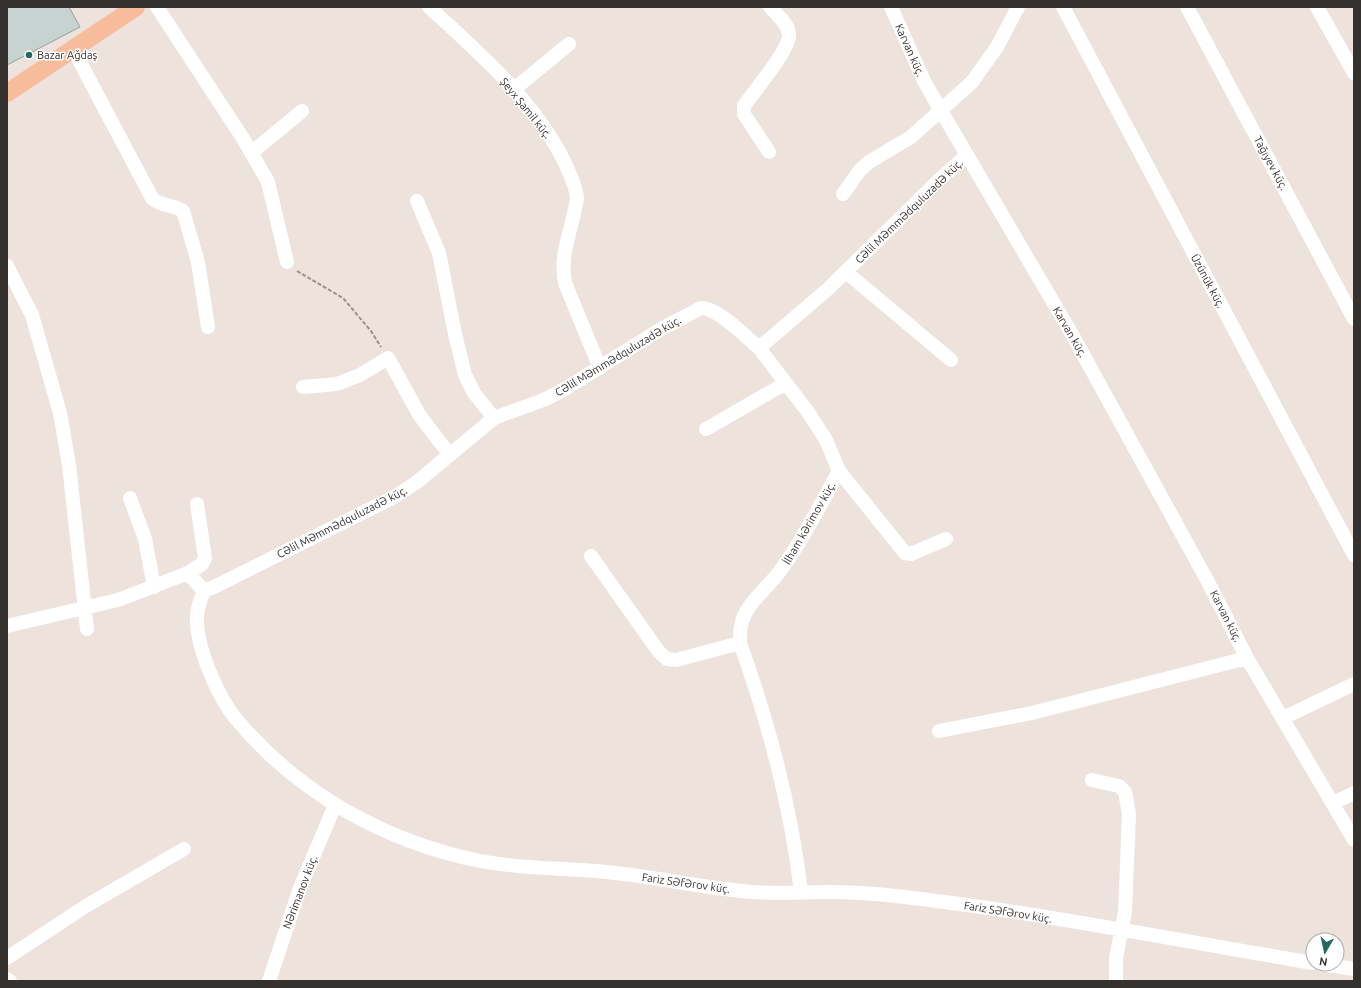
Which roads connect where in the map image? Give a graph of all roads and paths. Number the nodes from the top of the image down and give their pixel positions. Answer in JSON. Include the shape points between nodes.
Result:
{"nodes":[{"id":1,"x":136,"y":7,"type":"edge"},
{"id":2,"x":157,"y":7,"type":"edge"},
{"id":3,"x":429,"y":7,"type":"edge"},
{"id":4,"x":770,"y":7,"type":"edge"},
{"id":5,"x":891,"y":7,"type":"edge"},
{"id":6,"x":1018,"y":7,"type":"edge"},
{"id":7,"x":1063,"y":7,"type":"edge"},
{"id":8,"x":1187,"y":7,"type":"edge"},
{"id":9,"x":1317,"y":7,"type":"edge"},
{"id":10,"x":569,"y":44,"type":"dead end"},
{"id":11,"x":73,"y":49,"type":"junction"},
{"id":12,"x":1354,"y":73,"type":"edge"},
{"id":13,"x":513,"y":90,"type":"junction"},
{"id":14,"x":7,"y":93,"type":"edge"},
{"id":15,"x":940,"y":109,"type":"junction"},
{"id":16,"x":302,"y":111,"type":"dead end"},
{"id":17,"x":769,"y":152,"type":"dead end"},
{"id":18,"x":251,"y":153,"type":"junction"},
{"id":19,"x":966,"y":156,"type":"junction"},
{"id":20,"x":843,"y":194,"type":"dead end"},
{"id":21,"x":416,"y":201,"type":"dead end"},
{"id":22,"x":287,"y":262,"type":"joint"},
{"id":23,"x":7,"y":266,"type":"edge"},
{"id":24,"x":846,"y":272,"type":"junction"},
{"id":25,"x":1354,"y":319,"type":"edge"},
{"id":26,"x":208,"y":327,"type":"dead end"},
{"id":27,"x":759,"y":348,"type":"junction"},
{"id":28,"x":388,"y":358,"type":"junction"},
{"id":29,"x":951,"y":360,"type":"dead end"},
{"id":30,"x":600,"y":368,"type":"junction"},
{"id":31,"x":786,"y":383,"type":"junction"},
{"id":32,"x":303,"y":387,"type":"dead end"},
{"id":33,"x":494,"y":418,"type":"junction"},
{"id":34,"x":706,"y":429,"type":"dead end"},
{"id":35,"x":450,"y":455,"type":"junction"},
{"id":36,"x":839,"y":471,"type":"junction"},
{"id":37,"x":130,"y":498,"type":"dead end"},
{"id":38,"x":197,"y":504,"type":"dead end"},
{"id":39,"x":946,"y":539,"type":"dead end"},
{"id":40,"x":1354,"y":555,"type":"edge"},
{"id":41,"x":591,"y":556,"type":"dead end"},
{"id":42,"x":188,"y":574,"type":"junction"},
{"id":43,"x":154,"y":587,"type":"junction"},
{"id":44,"x":204,"y":591,"type":"junction"},
{"id":45,"x":84,"y":607,"type":"junction"},
{"id":46,"x":7,"y":626,"type":"edge"},
{"id":47,"x":87,"y":629,"type":"dead end"},
{"id":48,"x":740,"y":643,"type":"junction"},
{"id":49,"x":1247,"y":658,"type":"junction"},
{"id":50,"x":1354,"y":684,"type":"edge"},
{"id":51,"x":1283,"y":718,"type":"junction"},
{"id":52,"x":939,"y":731,"type":"dead end"},
{"id":53,"x":1092,"y":780,"type":"dead end"},
{"id":54,"x":1354,"y":793,"type":"edge"},
{"id":55,"x":1333,"y":803,"type":"junction"},
{"id":56,"x":335,"y":805,"type":"junction"},
{"id":57,"x":1354,"y":840,"type":"edge"},
{"id":58,"x":184,"y":848,"type":"dead end"},
{"id":59,"x":801,"y":892,"type":"junction"},
{"id":60,"x":1121,"y":931,"type":"junction"},
{"id":61,"x":7,"y":958,"type":"edge"},
{"id":62,"x":1305,"y":962,"type":"edge"},
{"id":63,"x":7,"y":979,"type":"edge"},
{"id":64,"x":10,"y":981,"type":"edge"},
{"id":65,"x":268,"y":981,"type":"edge"},
{"id":66,"x":1116,"y":981,"type":"edge"}],
"edges":[{"from":1,"to":11,"type":"main road"},
{"from":2,"to":18,"type":"street"},
{"from":3,"to":13,"type":"street","name":"Şeyx Şamil küç.","via":[[484,58]]},
{"from":4,"to":17,"type":"street","via":[[787,26],[789,35],[786,47],[744,106],[744,114]]},
{"from":5,"to":15,"type":"street","name":"Karvan küç.","via":[[924,81]]},
{"from":6,"to":15,"type":"street","via":[[982,70]]},
{"from":7,"to":40,"type":"street","name":"Üzünük küç."},
{"from":8,"to":25,"type":"street","name":"Tağıyev küç."},
{"from":9,"to":12,"type":"street"},
{"from":10,"to":13,"type":"street"},
{"from":11,"to":14,"type":"main road"},
{"from":11,"to":26,"type":"street","via":[[152,198],[156,202],[183,211],[198,262]]},
{"from":13,"to":30,"type":"street","name":"Şeyx Şamil küç.","via":[[549,134],[576,188],[576,210],[562,270]]},
{"from":15,"to":19,"type":"street","name":"Karvan küç."},
{"from":15,"to":20,"type":"street","via":[[902,143],[869,162]]},
{"from":16,"to":18,"type":"street"},
{"from":18,"to":22,"type":"street","via":[[268,182]]},
{"from":19,"to":24,"type":"street","name":"Cəlil Məmmədquluzadə küç."},
{"from":19,"to":49,"type":"street","name":"Karvan küç.","via":[[1073,336]]},
{"from":21,"to":33,"type":"street","via":[[439,253],[454,334],[465,375],[474,393]]},
{"from":22,"to":28,"type":"path","via":[[292,269],[343,298]]},
{"from":23,"to":45,"type":"street","via":[[32,315],[60,413],[69,465]]},
{"from":24,"to":27,"type":"street","name":"Cəlil Məmmədquluzadə küç."},
{"from":24,"to":29,"type":"street"},
{"from":27,"to":30,"type":"street","name":"Cəlil Məmmədquluzadə küç.","via":[[716,312],[701,308],[661,329]]},
{"from":27,"to":31,"type":"street","name":"İlham kərimov küç."},
{"from":28,"to":32,"type":"street","via":[[360,375],[337,384]]},
{"from":28,"to":35,"type":"street","via":[[420,416]]},
{"from":30,"to":33,"type":"street","name":"Cəlil Məmmədquluzadə küç.","via":[[546,399]]},
{"from":31,"to":34,"type":"street"},
{"from":31,"to":36,"type":"street","name":"İlham kərimov küç.","via":[[826,440]]},
{"from":33,"to":35,"type":"street","name":"Cəlil Məmmədquluzadə küç."},
{"from":35,"to":44,"type":"street","name":"Cəlil Məmmədquluzadə küç.","via":[[394,497]]},
{"from":36,"to":39,"type":"street","via":[[905,553],[911,554]]},
{"from":36,"to":48,"type":"street","name":"İlham kərimov küç.","via":[[800,542],[747,611],[742,621]]},
{"from":37,"to":43,"type":"street","via":[[145,539]]},
{"from":38,"to":42,"type":"street","via":[[205,558],[202,564]]},
{"from":41,"to":48,"type":"street","via":[[659,652],[667,659],[676,660]]},
{"from":42,"to":43,"type":"street"},
{"from":42,"to":44,"type":"street"},
{"from":43,"to":45,"type":"street","via":[[118,600]]},
{"from":44,"to":56,"type":"street","name":"Fariz Səfərov küç.","via":[[197,614],[198,625],[205,657],[217,691],[229,710],[282,766]]},
{"from":45,"to":46,"type":"street"},
{"from":45,"to":47,"type":"street"},
{"from":48,"to":59,"type":"street","name":"İlham kərimov küç.","via":[[778,762],[793,831]]},
{"from":49,"to":51,"type":"street","name":"Karvan küç."},
{"from":49,"to":52,"type":"street","via":[[1032,713]]},
{"from":50,"to":51,"type":"street"},
{"from":51,"to":55,"type":"street","name":"Karvan küç."},
{"from":53,"to":60,"type":"street","via":[[1119,786],[1124,792],[1129,814]]},
{"from":54,"to":55,"type":"street"},
{"from":55,"to":57,"type":"street","name":"Karvan küç."},
{"from":56,"to":59,"type":"street","name":"Fariz Səfərov küç.","via":[[390,832],[445,852],[482,861],[606,872],[732,890]]},
{"from":56,"to":65,"type":"street","name":"Nərimanov küç.","via":[[300,888]]},
{"from":58,"to":61,"type":"street","via":[[86,906]]},
{"from":59,"to":60,"type":"street","name":"Fariz Səfərov küç.","via":[[868,894],[976,906]]},
{"from":60,"to":62,"type":"street","name":"Fariz Səfərov küç."},
{"from":60,"to":66,"type":"street","via":[[1116,958]]},
{"from":63,"to":64,"type":"street"}]}
